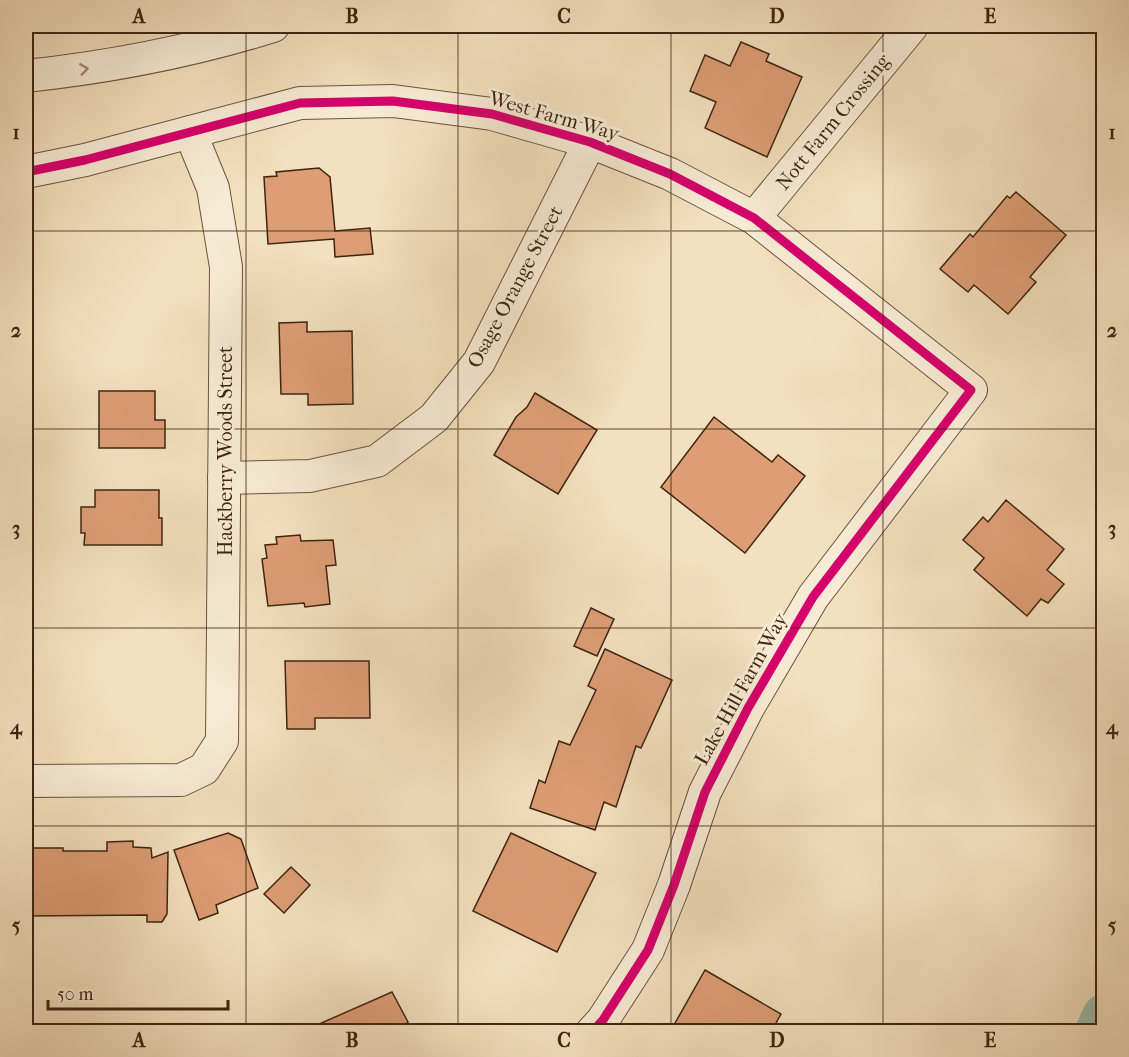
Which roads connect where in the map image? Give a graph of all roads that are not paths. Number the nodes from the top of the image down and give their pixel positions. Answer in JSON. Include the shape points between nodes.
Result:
{"nodes":[{"id":1,"x":912,"y":26,"type":"edge"},
{"id":2,"x":258,"y":28,"type":"edge"},
{"id":3,"x":26,"y":76,"type":"edge"},
{"id":4,"x":190,"y":132,"type":"junction"},
{"id":5,"x":590,"y":142,"type":"junction"},
{"id":6,"x":26,"y":172,"type":"edge"},
{"id":7,"x":754,"y":218,"type":"junction"},
{"id":8,"x":971,"y":390,"type":"joint"},
{"id":9,"x":224,"y":478,"type":"junction"},
{"id":10,"x":26,"y":782,"type":"edge"},
{"id":11,"x":592,"y":1032,"type":"edge"}],
"edges":[{"from":1,"to":7,"type":"street","name":"Nott Farm Crossing"},
{"from":3,"to":2,"type":"street","one_way":true,"via":[[154,57]]},
{"from":4,"to":5,"type":"street","name":"West Farm Way","via":[[300,103],[393,101],[492,114]]},
{"from":4,"to":6,"type":"street","name":"West Farm Way"},
{"from":4,"to":9,"type":"street","name":"Hackberry Woods Street","via":[[213,188],[226,267]]},
{"from":5,"to":7,"type":"street","name":"West Farm Way","via":[[670,174]]},
{"from":5,"to":9,"type":"street","name":"Osage Orange Street","via":[[479,362],[434,418],[377,461],[310,476]]},
{"from":7,"to":8,"type":"street","name":"West Farm Way"},
{"from":8,"to":11,"type":"street","name":"Lake Hill Farm Way","via":[[807,607],[705,792],[648,950]]},
{"from":9,"to":10,"type":"street","name":"Hackberry Woods Street","via":[[222,741],[204,769],[181,780]]}]}
